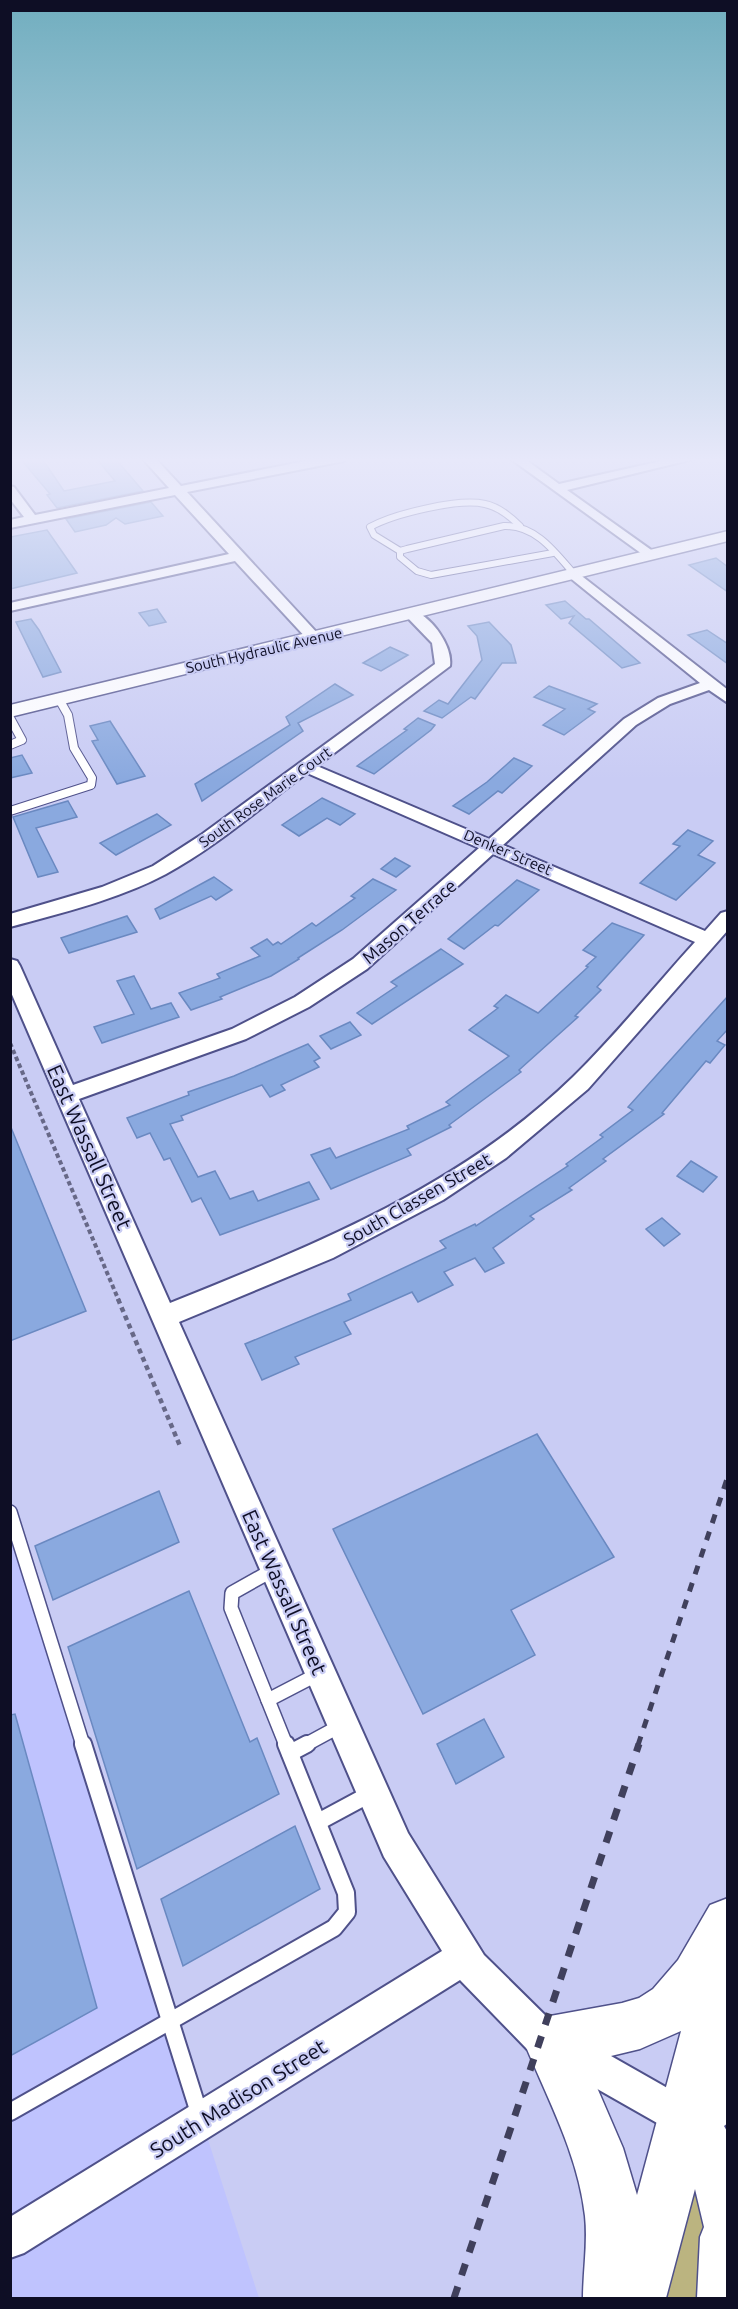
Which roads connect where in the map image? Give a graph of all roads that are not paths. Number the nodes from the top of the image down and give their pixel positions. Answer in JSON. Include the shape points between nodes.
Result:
{"nodes":[{"id":1,"x":200,"y":565,"type":"edge"},
{"id":2,"x":247,"y":565,"type":"edge"},
{"id":3,"x":407,"y":565,"type":"edge"},
{"id":4,"x":485,"y":565,"type":"edge"},
{"id":5,"x":565,"y":565,"type":"edge"},
{"id":6,"x":610,"y":565,"type":"edge"},
{"id":7,"x":574,"y":574,"type":"junction"},
{"id":8,"x":10,"y":607,"type":"edge"},
{"id":9,"x":411,"y":614,"type":"junction"},
{"id":10,"x":314,"y":638,"type":"junction"},
{"id":11,"x":711,"y":684,"type":"junction"},
{"id":12,"x":728,"y":698,"type":"edge"},
{"id":13,"x":59,"y":699,"type":"junction"},
{"id":14,"x":10,"y":711,"type":"edge"},
{"id":15,"x":10,"y":718,"type":"edge"},
{"id":16,"x":10,"y":745,"type":"edge"},
{"id":17,"x":306,"y":767,"type":"junction"},
{"id":18,"x":10,"y":811,"type":"edge"},
{"id":19,"x":494,"y":846,"type":"junction"},
{"id":20,"x":728,"y":916,"type":"edge"},
{"id":21,"x":10,"y":921,"type":"edge"},
{"id":22,"x":708,"y":940,"type":"junction"},
{"id":23,"x":10,"y":966,"type":"edge"},
{"id":24,"x":68,"y":1095,"type":"junction"},
{"id":25,"x":165,"y":1316,"type":"junction"},
{"id":26,"x":10,"y":1512,"type":"edge"},
{"id":27,"x":275,"y":1569,"type":"junction"},
{"id":28,"x":321,"y":1673,"type":"junction"},
{"id":29,"x":268,"y":1700,"type":"junction"},
{"id":30,"x":343,"y":1724,"type":"junction"},
{"id":31,"x":290,"y":1753,"type":"junction"},
{"id":32,"x":373,"y":1792,"type":"junction"},
{"id":33,"x":318,"y":1822,"type":"junction"},
{"id":34,"x":728,"y":1923,"type":"edge"},
{"id":35,"x":728,"y":1946,"type":"edge"},
{"id":36,"x":465,"y":1957,"type":"junction"},
{"id":37,"x":170,"y":2021,"type":"junction"},
{"id":38,"x":550,"y":2042,"type":"junction"},
{"id":39,"x":728,"y":2084,"type":"edge"},
{"id":40,"x":10,"y":2112,"type":"edge"},
{"id":41,"x":686,"y":2119,"type":"junction"},
{"id":42,"x":202,"y":2121,"type":"junction"},
{"id":43,"x":728,"y":2217,"type":"edge"},
{"id":44,"x":728,"y":2237,"type":"edge"},
{"id":45,"x":10,"y":2239,"type":"edge"},
{"id":46,"x":612,"y":2298,"type":"edge"},
{"id":47,"x":637,"y":2298,"type":"edge"},
{"id":48,"x":726,"y":2298,"type":"edge"}],
"edges":[{"from":1,"to":8,"type":"street"},
{"from":2,"to":10,"type":"street"},
{"from":3,"to":4,"type":"lane","via":[[431,574]]},
{"from":5,"to":7,"type":"lane"},
{"from":6,"to":7,"type":"street","name":"South Hydraulic Avenue"},
{"from":7,"to":9,"type":"street","name":"South Hydraulic Avenue"},
{"from":7,"to":11,"type":"street"},
{"from":9,"to":10,"type":"street","name":"South Hydraulic Avenue"},
{"from":9,"to":17,"type":"street","name":"South Rose Marie Court","via":[[441,643],[445,657],[442,666]]},
{"from":10,"to":13,"type":"street","name":"South Hydraulic Avenue"},
{"from":11,"to":12,"type":"street"},
{"from":11,"to":19,"type":"street","name":"Mason Terrace","via":[[646,709]]},
{"from":13,"to":14,"type":"street","name":"South Hydraulic Avenue"},
{"from":13,"to":18,"type":"lane","via":[[68,715],[74,748],[92,778],[91,785]]},
{"from":15,"to":16,"type":"lane","via":[[22,740]]},
{"from":17,"to":19,"type":"street","name":"Denker Street"},
{"from":17,"to":21,"type":"street","name":"South Rose Marie Court","via":[[159,870],[109,891]]},
{"from":19,"to":22,"type":"street","name":"Denker Street"},
{"from":19,"to":24,"type":"street","name":"Mason Terrace","via":[[375,952],[302,1002],[239,1034]]},
{"from":20,"to":22,"type":"street","name":"South Classen Street"},
{"from":22,"to":25,"type":"street","name":"South Classen Street","via":[[580,1083],[498,1152],[435,1193],[326,1251]]},
{"from":23,"to":24,"type":"street","name":"East Wassall Street"},
{"from":24,"to":25,"type":"street","name":"East Wassall Street"},
{"from":25,"to":27,"type":"street","name":"East Wassall Street"},
{"from":26,"to":37,"type":"lane"},
{"from":27,"to":28,"type":"street","name":"East Wassall Street"},
{"from":27,"to":29,"type":"lane","via":[[232,1593],[231,1608]]},
{"from":28,"to":29,"type":"lane"},
{"from":28,"to":30,"type":"street","name":"East Wassall Street"},
{"from":29,"to":31,"type":"lane"},
{"from":30,"to":31,"type":"lane"},
{"from":30,"to":32,"type":"street","name":"East Wassall Street"},
{"from":31,"to":33,"type":"lane"},
{"from":32,"to":33,"type":"lane"},
{"from":32,"to":36,"type":"street","name":"East Wassall Street","via":[[396,1845]]},
{"from":33,"to":37,"type":"lane","via":[[346,1893],[347,1912],[333,1928]]},
{"from":34,"to":38,"type":"main road","via":[[696,1979],[666,2011],[641,2023]]},
{"from":35,"to":41,"type":"main road"},
{"from":36,"to":38,"type":"street","name":"East Wassall Street"},
{"from":36,"to":42,"type":"street","name":"South Madison Street"},
{"from":37,"to":40,"type":"lane"},
{"from":37,"to":42,"type":"lane"},
{"from":38,"to":41,"type":"street","name":"East Wassall Street"},
{"from":38,"to":46,"type":"main road","via":[[582,2115],[608,2190],[613,2218]]},
{"from":39,"to":41,"type":"main road","via":[[715,2100]]},
{"from":41,"to":43,"type":"main road","via":[[710,2151],[722,2183]]},
{"from":41,"to":47,"type":"main road"},
{"from":42,"to":45,"type":"street","name":"South Madison Street"},
{"from":44,"to":48,"type":"main road"}]}
